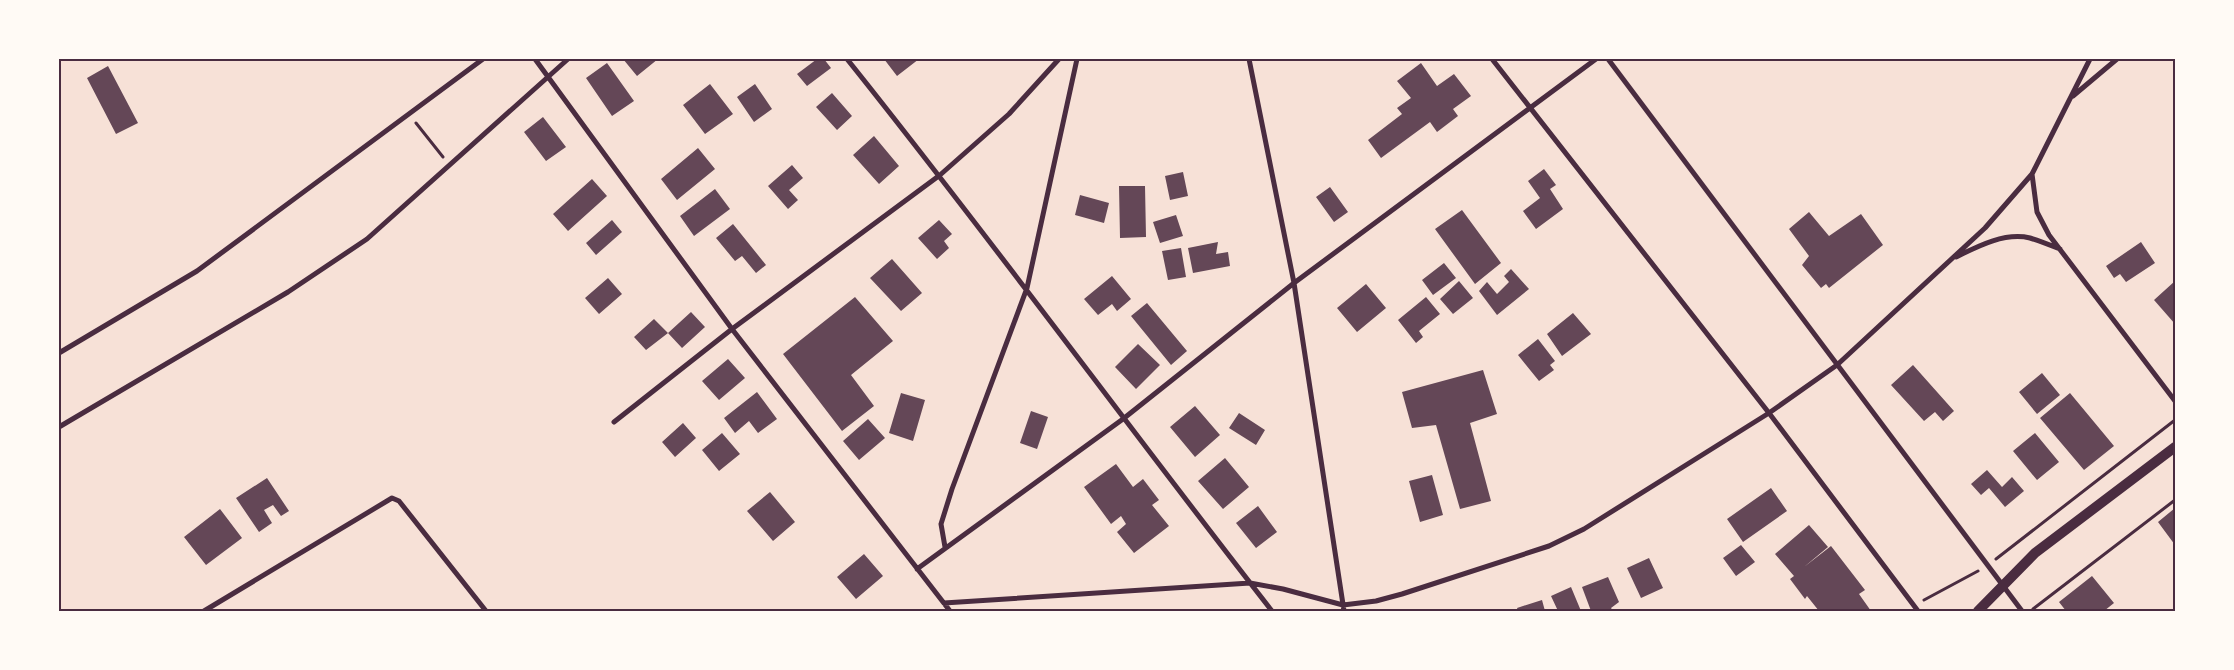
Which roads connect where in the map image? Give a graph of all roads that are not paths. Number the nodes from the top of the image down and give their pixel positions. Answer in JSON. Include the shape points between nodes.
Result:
{"nodes":[{"id":1,"x":483,"y":59,"type":"edge"},
{"id":2,"x":535,"y":59,"type":"edge"},
{"id":3,"x":568,"y":59,"type":"edge"},
{"id":4,"x":847,"y":59,"type":"edge"},
{"id":5,"x":1059,"y":59,"type":"edge"},
{"id":6,"x":1076,"y":59,"type":"edge"},
{"id":7,"x":1249,"y":59,"type":"edge"},
{"id":8,"x":1492,"y":59,"type":"edge"},
{"id":9,"x":1596,"y":59,"type":"edge"},
{"id":10,"x":1608,"y":59,"type":"edge"},
{"id":11,"x":2090,"y":59,"type":"edge"},
{"id":12,"x":2117,"y":59,"type":"edge"},
{"id":13,"x":548,"y":75,"type":"junction"},
{"id":14,"x":2070,"y":98,"type":"junction"},
{"id":15,"x":1530,"y":108,"type":"junction"},
{"id":16,"x":2032,"y":174,"type":"junction"},
{"id":17,"x":940,"y":175,"type":"junction"},
{"id":18,"x":2060,"y":249,"type":"junction"},
{"id":19,"x":1951,"y":259,"type":"junction"},
{"id":20,"x":1294,"y":283,"type":"junction"},
{"id":21,"x":1026,"y":288,"type":"junction"},
{"id":22,"x":732,"y":328,"type":"junction"},
{"id":23,"x":59,"y":353,"type":"edge"},
{"id":24,"x":1837,"y":365,"type":"junction"},
{"id":25,"x":2175,"y":400,"type":"edge"},
{"id":26,"x":1769,"y":413,"type":"junction"},
{"id":27,"x":1123,"y":419,"type":"junction"},
{"id":28,"x":614,"y":422,"type":"dead end"},
{"id":29,"x":59,"y":427,"type":"edge"},
{"id":30,"x":2175,"y":447,"type":"edge"},
{"id":31,"x":945,"y":547,"type":"junction"},
{"id":32,"x":917,"y":569,"type":"junction"},
{"id":33,"x":1250,"y":583,"type":"junction"},
{"id":34,"x":2002,"y":585,"type":"junction"},
{"id":35,"x":944,"y":603,"type":"junction"},
{"id":36,"x":1343,"y":604,"type":"junction"},
{"id":37,"x":204,"y":611,"type":"edge"},
{"id":38,"x":486,"y":611,"type":"edge"},
{"id":39,"x":950,"y":611,"type":"edge"},
{"id":40,"x":1272,"y":611,"type":"edge"},
{"id":41,"x":1344,"y":611,"type":"edge"},
{"id":42,"x":1918,"y":611,"type":"edge"},
{"id":43,"x":1978,"y":611,"type":"edge"},
{"id":44,"x":2022,"y":611,"type":"edge"}],
"edges":[{"from":1,"to":23,"type":"street","via":[[197,271]]},
{"from":2,"to":13,"type":"street"},
{"from":3,"to":13,"type":"street"},
{"from":4,"to":17,"type":"street"},
{"from":5,"to":17,"type":"street","via":[[1008,114]]},
{"from":6,"to":21,"type":"street"},
{"from":7,"to":20,"type":"street"},
{"from":8,"to":15,"type":"street"},
{"from":9,"to":15,"type":"street"},
{"from":10,"to":24,"type":"street"},
{"from":11,"to":14,"type":"street"},
{"from":12,"to":14,"type":"street"},
{"from":13,"to":22,"type":"street"},
{"from":13,"to":29,"type":"street","via":[[367,239],[328,267]]},
{"from":14,"to":16,"type":"street"},
{"from":15,"to":20,"type":"street"},
{"from":15,"to":26,"type":"street"},
{"from":16,"to":18,"type":"street","via":[[2037,212]]},
{"from":16,"to":19,"type":"street","via":[[1985,228]]},
{"from":17,"to":21,"type":"street"},
{"from":17,"to":22,"type":"street"},
{"from":18,"to":19,"type":"street","via":[[2029,238],[2006,238]]},
{"from":18,"to":25,"type":"street"},
{"from":19,"to":24,"type":"street"},
{"from":20,"to":27,"type":"street"},
{"from":20,"to":36,"type":"street"},
{"from":21,"to":27,"type":"street"},
{"from":21,"to":31,"type":"street","via":[[941,524]]},
{"from":22,"to":28,"type":"street"},
{"from":22,"to":32,"type":"street"},
{"from":24,"to":26,"type":"street"},
{"from":24,"to":34,"type":"street"},
{"from":26,"to":36,"type":"street","via":[[1584,529],[1549,546],[1402,594]]},
{"from":26,"to":42,"type":"street"},
{"from":27,"to":31,"type":"street"},
{"from":27,"to":33,"type":"street"},
{"from":30,"to":34,"type":"main road","via":[[2035,553]]},
{"from":31,"to":32,"type":"street"},
{"from":32,"to":35,"type":"street"},
{"from":33,"to":35,"type":"street"},
{"from":33,"to":36,"type":"street"},
{"from":33,"to":40,"type":"street"},
{"from":34,"to":43,"type":"main road"},
{"from":34,"to":44,"type":"street"},
{"from":35,"to":39,"type":"street"},
{"from":36,"to":41,"type":"street"},
{"from":37,"to":38,"type":"street","via":[[392,498],[399,501]]}]}
